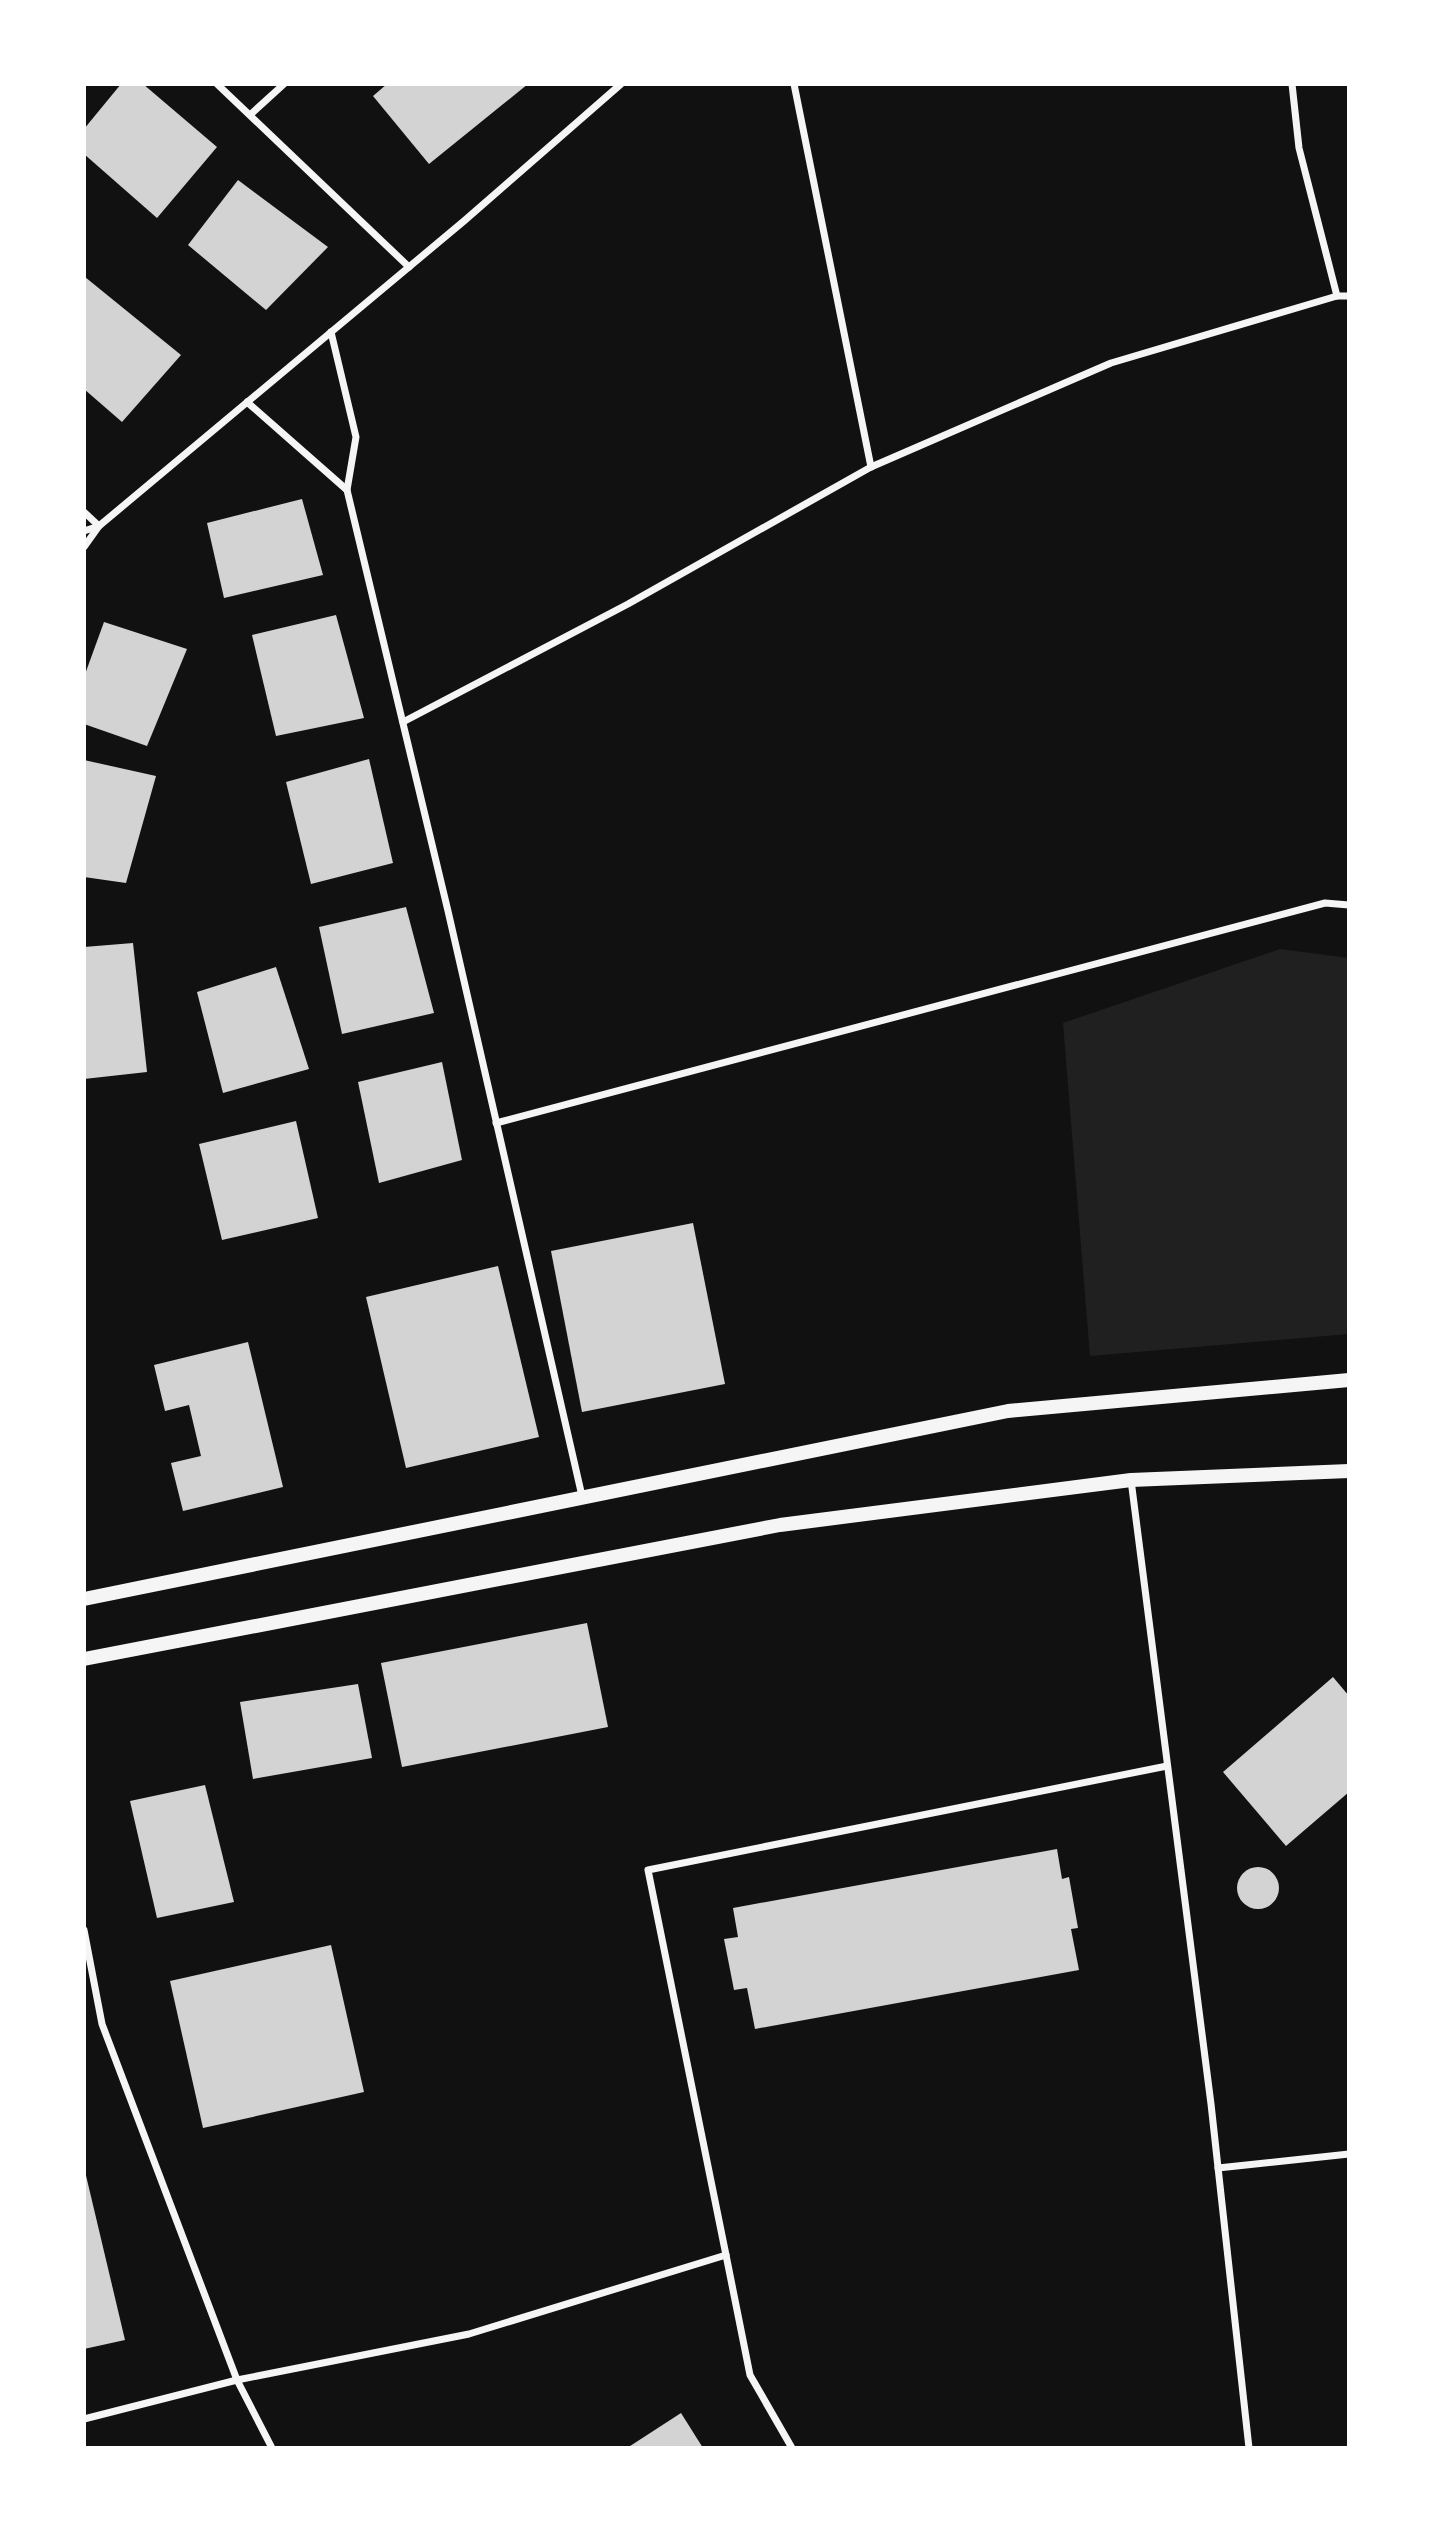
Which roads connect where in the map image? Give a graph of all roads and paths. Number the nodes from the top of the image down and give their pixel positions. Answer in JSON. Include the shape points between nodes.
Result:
{"nodes":[{"id":1,"x":217,"y":84,"type":"edge"},
{"id":2,"x":284,"y":84,"type":"edge"},
{"id":3,"x":621,"y":84,"type":"edge"},
{"id":4,"x":794,"y":84,"type":"edge"},
{"id":5,"x":1292,"y":84,"type":"edge"},
{"id":6,"x":251,"y":114,"type":"junction"},
{"id":7,"x":409,"y":267,"type":"junction"},
{"id":8,"x":1337,"y":296,"type":"junction"},
{"id":9,"x":1349,"y":296,"type":"edge"},
{"id":10,"x":331,"y":332,"type":"junction"},
{"id":11,"x":247,"y":402,"type":"junction"},
{"id":12,"x":871,"y":467,"type":"junction"},
{"id":13,"x":346,"y":491,"type":"junction"},
{"id":14,"x":84,"y":512,"type":"edge"},
{"id":15,"x":99,"y":526,"type":"junction"},
{"id":16,"x":84,"y":531,"type":"edge"},
{"id":17,"x":84,"y":547,"type":"edge"},
{"id":18,"x":403,"y":722,"type":"junction"},
{"id":19,"x":1349,"y":905,"type":"edge"},
{"id":20,"x":496,"y":1123,"type":"junction"},
{"id":21,"x":1349,"y":1380,"type":"edge"},
{"id":22,"x":1349,"y":1472,"type":"edge"},
{"id":23,"x":1130,"y":1480,"type":"junction"},
{"id":24,"x":582,"y":1496,"type":"junction"},
{"id":25,"x":84,"y":1599,"type":"edge"},
{"id":26,"x":84,"y":1659,"type":"edge"},
{"id":27,"x":1167,"y":1766,"type":"junction"},
{"id":28,"x":84,"y":1930,"type":"edge"},
{"id":29,"x":1349,"y":2154,"type":"edge"},
{"id":30,"x":1218,"y":2168,"type":"junction"},
{"id":31,"x":726,"y":2255,"type":"junction"},
{"id":32,"x":237,"y":2380,"type":"junction"},
{"id":33,"x":84,"y":2419,"type":"edge"},
{"id":34,"x":272,"y":2448,"type":"edge"},
{"id":35,"x":792,"y":2448,"type":"edge"},
{"id":36,"x":1249,"y":2448,"type":"edge"}],
"edges":[{"from":1,"to":6,"type":"street"},
{"from":2,"to":6,"type":"street"},
{"from":3,"to":7,"type":"street"},
{"from":4,"to":12,"type":"street"},
{"from":5,"to":8,"type":"street","via":[[1299,148]]},
{"from":6,"to":7,"type":"street"},
{"from":7,"to":10,"type":"street"},
{"from":8,"to":9,"type":"street"},
{"from":8,"to":12,"type":"street","via":[[1111,363]]},
{"from":10,"to":11,"type":"street"},
{"from":10,"to":13,"type":"street","via":[[356,436]]},
{"from":11,"to":13,"type":"street"},
{"from":11,"to":15,"type":"street"},
{"from":12,"to":18,"type":"street","via":[[628,604]]},
{"from":13,"to":18,"type":"street"},
{"from":14,"to":15,"type":"street"},
{"from":15,"to":16,"type":"street"},
{"from":15,"to":17,"type":"street"},
{"from":18,"to":20,"type":"street"},
{"from":19,"to":20,"type":"street","via":[[1325,903]]},
{"from":20,"to":24,"type":"street"},
{"from":21,"to":24,"type":"main road","via":[[1008,1411]]},
{"from":22,"to":23,"type":"main road"},
{"from":23,"to":26,"type":"main road","via":[[780,1525]]},
{"from":23,"to":27,"type":"street"},
{"from":24,"to":25,"type":"main road"},
{"from":27,"to":30,"type":"street"},
{"from":27,"to":31,"type":"street","via":[[648,1870]]},
{"from":28,"to":32,"type":"street","via":[[102,2024]]},
{"from":29,"to":30,"type":"street"},
{"from":30,"to":36,"type":"street"},
{"from":31,"to":32,"type":"street","via":[[469,2334]]},
{"from":31,"to":35,"type":"street","via":[[750,2375]]},
{"from":32,"to":33,"type":"street"},
{"from":32,"to":34,"type":"street"}]}
